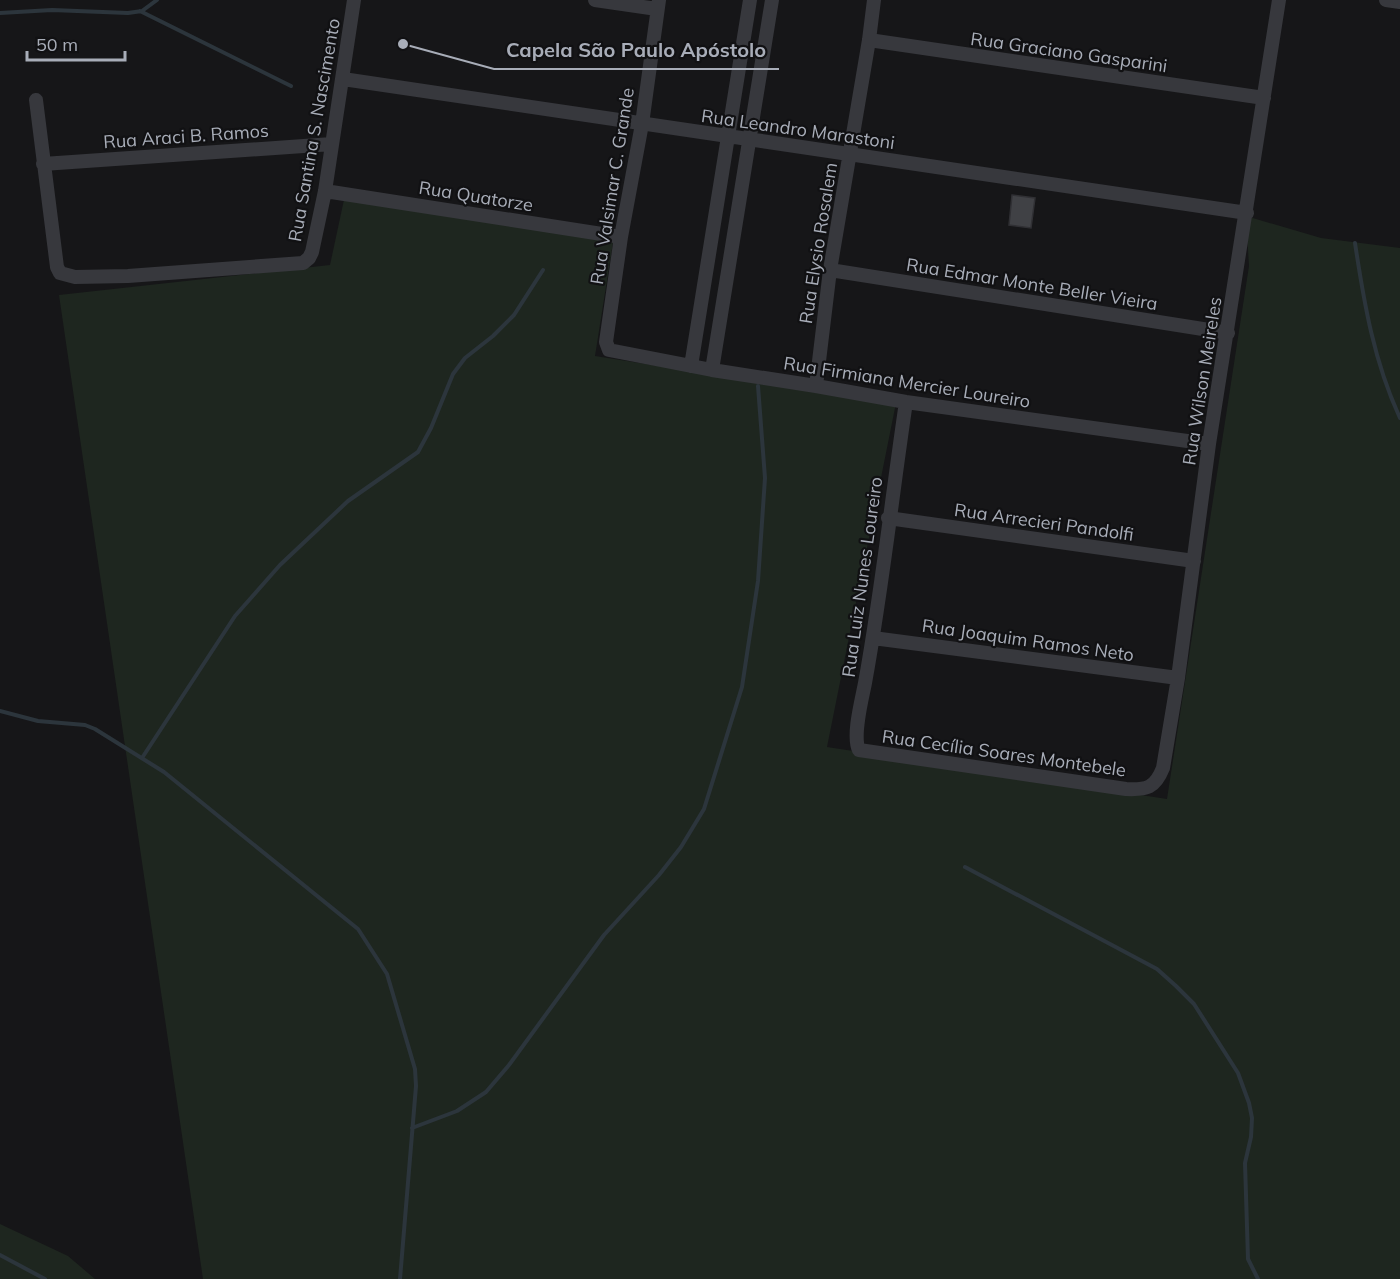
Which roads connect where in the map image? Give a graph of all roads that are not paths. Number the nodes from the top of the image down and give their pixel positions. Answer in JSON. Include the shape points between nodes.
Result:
{"nodes":[{"id":1,"x":354,"y":0,"type":"edge"},
{"id":2,"x":595,"y":0,"type":"edge"},
{"id":3,"x":750,"y":0,"type":"edge"},
{"id":4,"x":772,"y":0,"type":"edge"},
{"id":5,"x":874,"y":0,"type":"edge"},
{"id":6,"x":1279,"y":0,"type":"edge"},
{"id":7,"x":1386,"y":0,"type":"edge"},
{"id":8,"x":1400,"y":2,"type":"edge"},
{"id":9,"x":658,"y":4,"type":"edge"},
{"id":10,"x":746,"y":21,"type":"junction"},
{"id":11,"x":768,"y":24,"type":"junction"},
{"id":12,"x":869,"y":40,"type":"junction"},
{"id":13,"x":343,"y":79,"type":"junction"},
{"id":14,"x":1264,"y":98,"type":"junction"},
{"id":15,"x":36,"y":100,"type":"dead end"},
{"id":16,"x":642,"y":124,"type":"junction"},
{"id":17,"x":728,"y":136,"type":"junction"},
{"id":18,"x":751,"y":140,"type":"junction"},
{"id":19,"x":333,"y":144,"type":"junction"},
{"id":20,"x":850,"y":154,"type":"junction"},
{"id":21,"x":43,"y":164,"type":"junction"},
{"id":22,"x":325,"y":191,"type":"junction"},
{"id":23,"x":1247,"y":213,"type":"junction"},
{"id":24,"x":621,"y":237,"type":"junction"},
{"id":25,"x":710,"y":252,"type":"junction"},
{"id":26,"x":731,"y":256,"type":"junction"},
{"id":27,"x":830,"y":270,"type":"junction"},
{"id":28,"x":1228,"y":333,"type":"junction"},
{"id":29,"x":606,"y":342,"type":"joint"},
{"id":30,"x":691,"y":366,"type":"junction"},
{"id":31,"x":712,"y":370,"type":"junction"},
{"id":32,"x":816,"y":386,"type":"junction"},
{"id":33,"x":906,"y":402,"type":"junction"},
{"id":34,"x":1209,"y":444,"type":"junction"},
{"id":35,"x":888,"y":518,"type":"junction"},
{"id":36,"x":1194,"y":561,"type":"junction"},
{"id":37,"x":873,"y":638,"type":"junction"},
{"id":38,"x":1178,"y":678,"type":"junction"},
{"id":39,"x":866,"y":751,"type":"joint"},
{"id":40,"x":1163,"y":768,"type":"joint"}],
"edges":[{"from":1,"to":13,"type":"street","name":"Rua Santina S. Nascimento"},
{"from":2,"to":9,"type":"street"},
{"from":3,"to":10,"type":"street"},
{"from":4,"to":11,"type":"street"},
{"from":5,"to":12,"type":"street","name":"Rua Elysio Rosalem"},
{"from":6,"to":14,"type":"street","name":"Rua Wilson Meireles"},
{"from":7,"to":8,"type":"street"},
{"from":9,"to":16,"type":"street","name":"Rua Valsimar C. Grande"},
{"from":10,"to":11,"type":"street"},
{"from":10,"to":17,"type":"street"},
{"from":11,"to":18,"type":"street"},
{"from":12,"to":14,"type":"street","name":"Rua Graciano Gasparini"},
{"from":12,"to":20,"type":"street","name":"Rua Elysio Rosalem"},
{"from":13,"to":16,"type":"street","name":"Rua Leandro Marastoni"},
{"from":13,"to":19,"type":"street","name":"Rua Santina S. Nascimento"},
{"from":14,"to":23,"type":"street","name":"Rua Wilson Meireles"},
{"from":15,"to":21,"type":"street"},
{"from":16,"to":17,"type":"street","name":"Rua Leandro Marastoni"},
{"from":16,"to":24,"type":"street","name":"Rua Valsimar C. Grande"},
{"from":17,"to":18,"type":"street","name":"Rua Leandro Marastoni"},
{"from":17,"to":25,"type":"street"},
{"from":18,"to":20,"type":"street","name":"Rua Leandro Marastoni"},
{"from":18,"to":26,"type":"street"},
{"from":19,"to":21,"type":"street","name":"Rua Araci B. Ramos"},
{"from":19,"to":22,"type":"street","name":"Rua Santina S. Nascimento"},
{"from":20,"to":23,"type":"street","name":"Rua Leandro Marastoni"},
{"from":20,"to":27,"type":"street","name":"Rua Elysio Rosalem"},
{"from":21,"to":22,"type":"street","name":"Rua Santina S. Nascimento","via":[[57,267],[66,276],[128,276],[303,263],[312,252]]},
{"from":22,"to":24,"type":"street","name":"Rua Quatorze"},
{"from":23,"to":28,"type":"street","name":"Rua Wilson Meireles"},
{"from":24,"to":29,"type":"street","name":"Rua Valsimar C. Grande"},
{"from":25,"to":26,"type":"street"},
{"from":25,"to":30,"type":"street"},
{"from":26,"to":31,"type":"street"},
{"from":27,"to":28,"type":"street","name":"Rua Edmar Monte Beller Vieira"},
{"from":27,"to":32,"type":"street","name":"Rua Elysio Rosalem"},
{"from":28,"to":34,"type":"street","name":"Rua Wilson Meireles"},
{"from":29,"to":30,"type":"street","name":"Rua Firmiana Mercier Loureiro","via":[[612,351]]},
{"from":30,"to":31,"type":"street","name":"Rua Firmiana Mercier Loureiro"},
{"from":31,"to":32,"type":"street","name":"Rua Firmiana Mercier Loureiro"},
{"from":32,"to":33,"type":"street","name":"Rua Firmiana Mercier Loureiro"},
{"from":33,"to":34,"type":"street","name":"Rua Firmiana Mercier Loureiro"},
{"from":33,"to":35,"type":"street","name":"Rua Luiz Nunes Loureiro"},
{"from":34,"to":36,"type":"street","name":"Rua Wilson Meireles"},
{"from":35,"to":36,"type":"street","name":"Rua Arrecieri Pandolfi"},
{"from":35,"to":37,"type":"street","name":"Rua Luiz Nunes Loureiro"},
{"from":36,"to":38,"type":"street","name":"Rua Wilson Meireles"},
{"from":37,"to":38,"type":"street","name":"Rua Joaquim Ramos Neto"},
{"from":37,"to":39,"type":"street","name":"Rua Luiz Nunes Loureiro","via":[[856,743],[859,750]]},
{"from":38,"to":40,"type":"street","name":"Rua Wilson Meireles"},
{"from":39,"to":40,"type":"street","name":"Rua Cecília Soares Montebele","via":[[1125,789],[1152,785]]}]}
